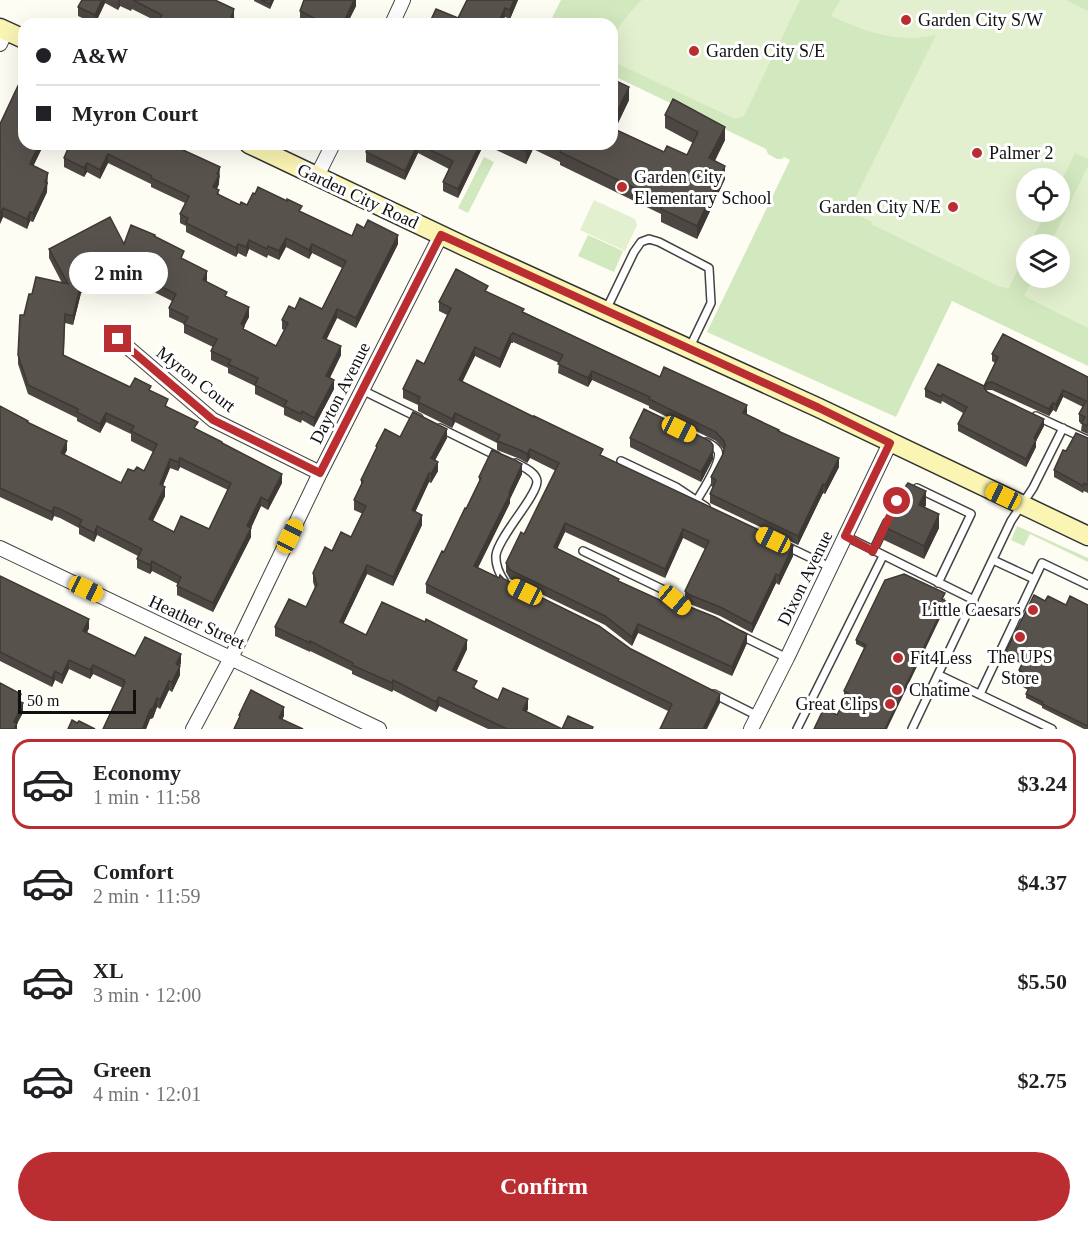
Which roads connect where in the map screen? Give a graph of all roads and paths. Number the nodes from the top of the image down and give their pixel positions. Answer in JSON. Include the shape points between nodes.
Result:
{"nodes":[{"id":1,"x":404,"y":0,"type":"edge"},
{"id":2,"x":395,"y":18,"type":"edge"},
{"id":3,"x":2,"y":35,"type":"edge"},
{"id":4,"x":18,"y":38,"type":"edge"},
{"id":5,"x":262,"y":150,"type":"edge"},
{"id":6,"x":330,"y":150,"type":"edge"},
{"id":7,"x":317,"y":176,"type":"junction"},
{"id":8,"x":441,"y":235,"type":"junction"},
{"id":9,"x":606,"y":310,"type":"junction"},
{"id":10,"x":118,"y":339,"type":"dead end"},
{"id":11,"x":689,"y":349,"type":"junction"},
{"id":12,"x":362,"y":390,"type":"junction"},
{"id":13,"x":1031,"y":414,"type":"edge"},
{"id":14,"x":427,"y":422,"type":"edge"},
{"id":15,"x":437,"y":427,"type":"edge"},
{"id":16,"x":1063,"y":428,"type":"junction"},
{"id":17,"x":694,"y":436,"type":"edge"},
{"id":18,"x":1088,"y":440,"type":"edge"},
{"id":19,"x":890,"y":443,"type":"junction"},
{"id":20,"x":621,"y":461,"type":"dead end"},
{"id":21,"x":320,"y":473,"type":"junction"},
{"id":22,"x":908,"y":488,"type":"edge"},
{"id":23,"x":697,"y":500,"type":"junction"},
{"id":24,"x":1022,"y":505,"type":"junction"},
{"id":25,"x":709,"y":509,"type":"edge"},
{"id":26,"x":892,"y":511,"type":"edge"},
{"id":27,"x":845,"y":536,"type":"junction"},
{"id":28,"x":1088,"y":536,"type":"edge"},
{"id":29,"x":784,"y":545,"type":"edge"},
{"id":30,"x":0,"y":548,"type":"edge"},
{"id":31,"x":583,"y":551,"type":"dead end"},
{"id":32,"x":873,"y":551,"type":"junction"},
{"id":33,"x":883,"y":556,"type":"junction"},
{"id":34,"x":993,"y":560,"type":"junction"},
{"id":35,"x":830,"y":567,"type":"junction"},
{"id":36,"x":1034,"y":579,"type":"junction"},
{"id":37,"x":506,"y":583,"type":"edge"},
{"id":38,"x":938,"y":583,"type":"junction"},
{"id":39,"x":1088,"y":585,"type":"edge"},
{"id":40,"x":974,"y":600,"type":"junction"},
{"id":41,"x":693,"y":613,"type":"edge"},
{"id":42,"x":732,"y":630,"type":"edge"},
{"id":43,"x":231,"y":658,"type":"junction"},
{"id":44,"x":787,"y":658,"type":"junction"},
{"id":45,"x":939,"y":675,"type":"junction"},
{"id":46,"x":712,"y":693,"type":"edge"},
{"id":47,"x":980,"y":694,"type":"junction"},
{"id":48,"x":758,"y":716,"type":"junction"},
{"id":49,"x":193,"y":729,"type":"edge"},
{"id":50,"x":379,"y":729,"type":"edge"},
{"id":51,"x":751,"y":729,"type":"edge"},
{"id":52,"x":797,"y":729,"type":"edge"},
{"id":53,"x":912,"y":729,"type":"edge"},
{"id":54,"x":1052,"y":729,"type":"edge"}],
"edges":[{"from":1,"to":2,"type":"street"},
{"from":3,"to":4,"type":"street"},
{"from":5,"to":7,"type":"street","name":"Garden City Road"},
{"from":6,"to":7,"type":"street"},
{"from":7,"to":8,"type":"street","name":"Garden City Road"},
{"from":8,"to":9,"type":"street","name":"Garden City Road"},
{"from":8,"to":12,"type":"street","name":"Dayton Avenue"},
{"from":9,"to":11,"type":"street","name":"Garden City Road"},
{"from":9,"to":11,"type":"lane","via":[[641,242],[658,242],[709,268],[711,303]]},
{"from":10,"to":21,"type":"street","name":"Myron Court","via":[[213,420]]},
{"from":11,"to":19,"type":"street","name":"Garden City Road"},
{"from":12,"to":14,"type":"lane"},
{"from":12,"to":21,"type":"street","name":"Dayton Avenue"},
{"from":13,"to":16,"type":"lane"},
{"from":15,"to":37,"type":"lane","via":[[518,464],[537,481],[496,554],[499,574]]},
{"from":16,"to":18,"type":"lane"},
{"from":16,"to":24,"type":"lane"},
{"from":17,"to":23,"type":"lane","via":[[719,453]]},
{"from":19,"to":24,"type":"street","name":"Garden City Road"},
{"from":19,"to":27,"type":"street","name":"Dixon Avenue"},
{"from":20,"to":23,"type":"lane"},
{"from":21,"to":43,"type":"street","name":"Dayton Avenue"},
{"from":22,"to":38,"type":"lane","via":[[917,488],[971,514]]},
{"from":23,"to":25,"type":"lane"},
{"from":24,"to":28,"type":"street","name":"Garden City Road"},
{"from":24,"to":34,"type":"lane"},
{"from":26,"to":32,"type":"lane"},
{"from":27,"to":32,"type":"lane"},
{"from":27,"to":35,"type":"street","name":"Dixon Avenue"},
{"from":29,"to":35,"type":"lane"},
{"from":30,"to":43,"type":"street","name":"Heather Street"},
{"from":31,"to":41,"type":"lane","via":[[664,590]]},
{"from":32,"to":33,"type":"lane"},
{"from":33,"to":38,"type":"lane"},
{"from":33,"to":52,"type":"lane"},
{"from":34,"to":36,"type":"lane"},
{"from":34,"to":40,"type":"lane"},
{"from":35,"to":44,"type":"street","name":"Dixon Avenue"},
{"from":36,"to":39,"type":"lane","via":[[1042,563]]},
{"from":36,"to":47,"type":"lane"},
{"from":38,"to":40,"type":"lane"},
{"from":40,"to":45,"type":"lane"},
{"from":42,"to":44,"type":"lane"},
{"from":43,"to":49,"type":"street","name":"Dayton Avenue"},
{"from":43,"to":50,"type":"street","name":"Heather Street"},
{"from":44,"to":48,"type":"street","name":"Dixon Avenue"},
{"from":45,"to":47,"type":"lane"},
{"from":45,"to":53,"type":"lane"},
{"from":46,"to":48,"type":"lane"},
{"from":47,"to":54,"type":"lane"},
{"from":48,"to":51,"type":"street","name":"Dixon Avenue"}]}
